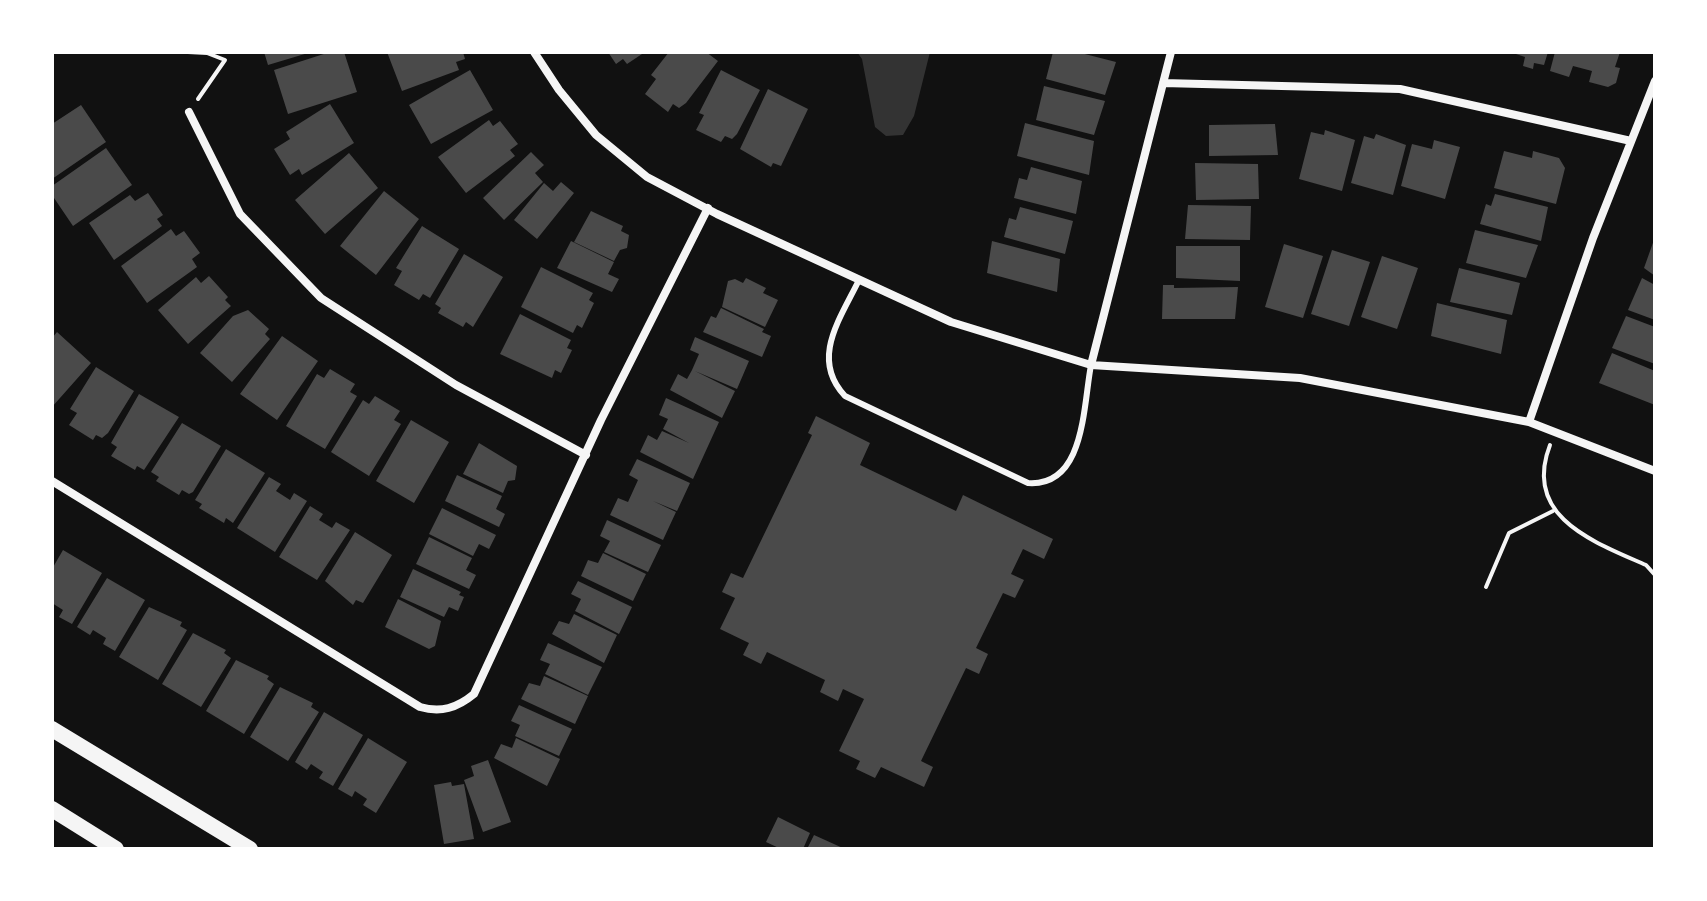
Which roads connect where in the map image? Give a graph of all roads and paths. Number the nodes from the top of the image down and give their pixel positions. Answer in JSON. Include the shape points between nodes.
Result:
{"nodes":[{"id":1,"x":188,"y":52,"type":"edge"},
{"id":2,"x":534,"y":52,"type":"edge"},
{"id":3,"x":1171,"y":52,"type":"edge"},
{"id":4,"x":1655,"y":81,"type":"edge"},
{"id":5,"x":1163,"y":83,"type":"junction"},
{"id":6,"x":189,"y":112,"type":"joint"},
{"id":7,"x":1631,"y":141,"type":"junction"},
{"id":8,"x":708,"y":208,"type":"junction"},
{"id":9,"x":859,"y":280,"type":"junction"},
{"id":10,"x":1091,"y":365,"type":"junction"},
{"id":11,"x":1529,"y":422,"type":"junction"},
{"id":12,"x":1555,"y":431,"type":"junction"},
{"id":13,"x":586,"y":455,"type":"junction"},
{"id":14,"x":1655,"y":471,"type":"edge"},
{"id":15,"x":52,"y":481,"type":"edge"},
{"id":16,"x":1553,"y":511,"type":"junction"},
{"id":17,"x":1655,"y":575,"type":"edge"},
{"id":18,"x":1486,"y":587,"type":"dead end"},
{"id":19,"x":52,"y":729,"type":"edge"},
{"id":20,"x":52,"y":809,"type":"edge"},
{"id":21,"x":116,"y":849,"type":"edge"},
{"id":22,"x":250,"y":849,"type":"edge"}],
"edges":[{"from":1,"to":6,"type":"path","via":[[225,60]]},
{"from":2,"to":8,"type":"street","via":[[596,135],[647,177]]},
{"from":3,"to":5,"type":"street"},
{"from":4,"to":7,"type":"street"},
{"from":5,"to":7,"type":"street","via":[[1400,89]]},
{"from":5,"to":10,"type":"street"},
{"from":6,"to":13,"type":"street","via":[[240,214],[321,298],[456,385]]},
{"from":7,"to":11,"type":"street"},
{"from":8,"to":9,"type":"street"},
{"from":8,"to":13,"type":"street"},
{"from":9,"to":10,"type":"street","via":[[951,322]]},
{"from":9,"to":10,"type":"lane","via":[[829,344],[835,386],[845,396],[1028,483],[1052,481],[1070,464]]},
{"from":10,"to":11,"type":"street","via":[[1300,378]]},
{"from":11,"to":12,"type":"street"},
{"from":12,"to":14,"type":"street"},
{"from":12,"to":16,"type":"path","via":[[1544,470]]},
{"from":13,"to":15,"type":"street","via":[[474,694],[461,705],[436,711],[411,701]]},
{"from":16,"to":17,"type":"path","via":[[1575,530],[1646,565]]},
{"from":16,"to":18,"type":"path","via":[[1509,533]]},
{"from":19,"to":22,"type":"main road"},
{"from":20,"to":21,"type":"main road"}]}
